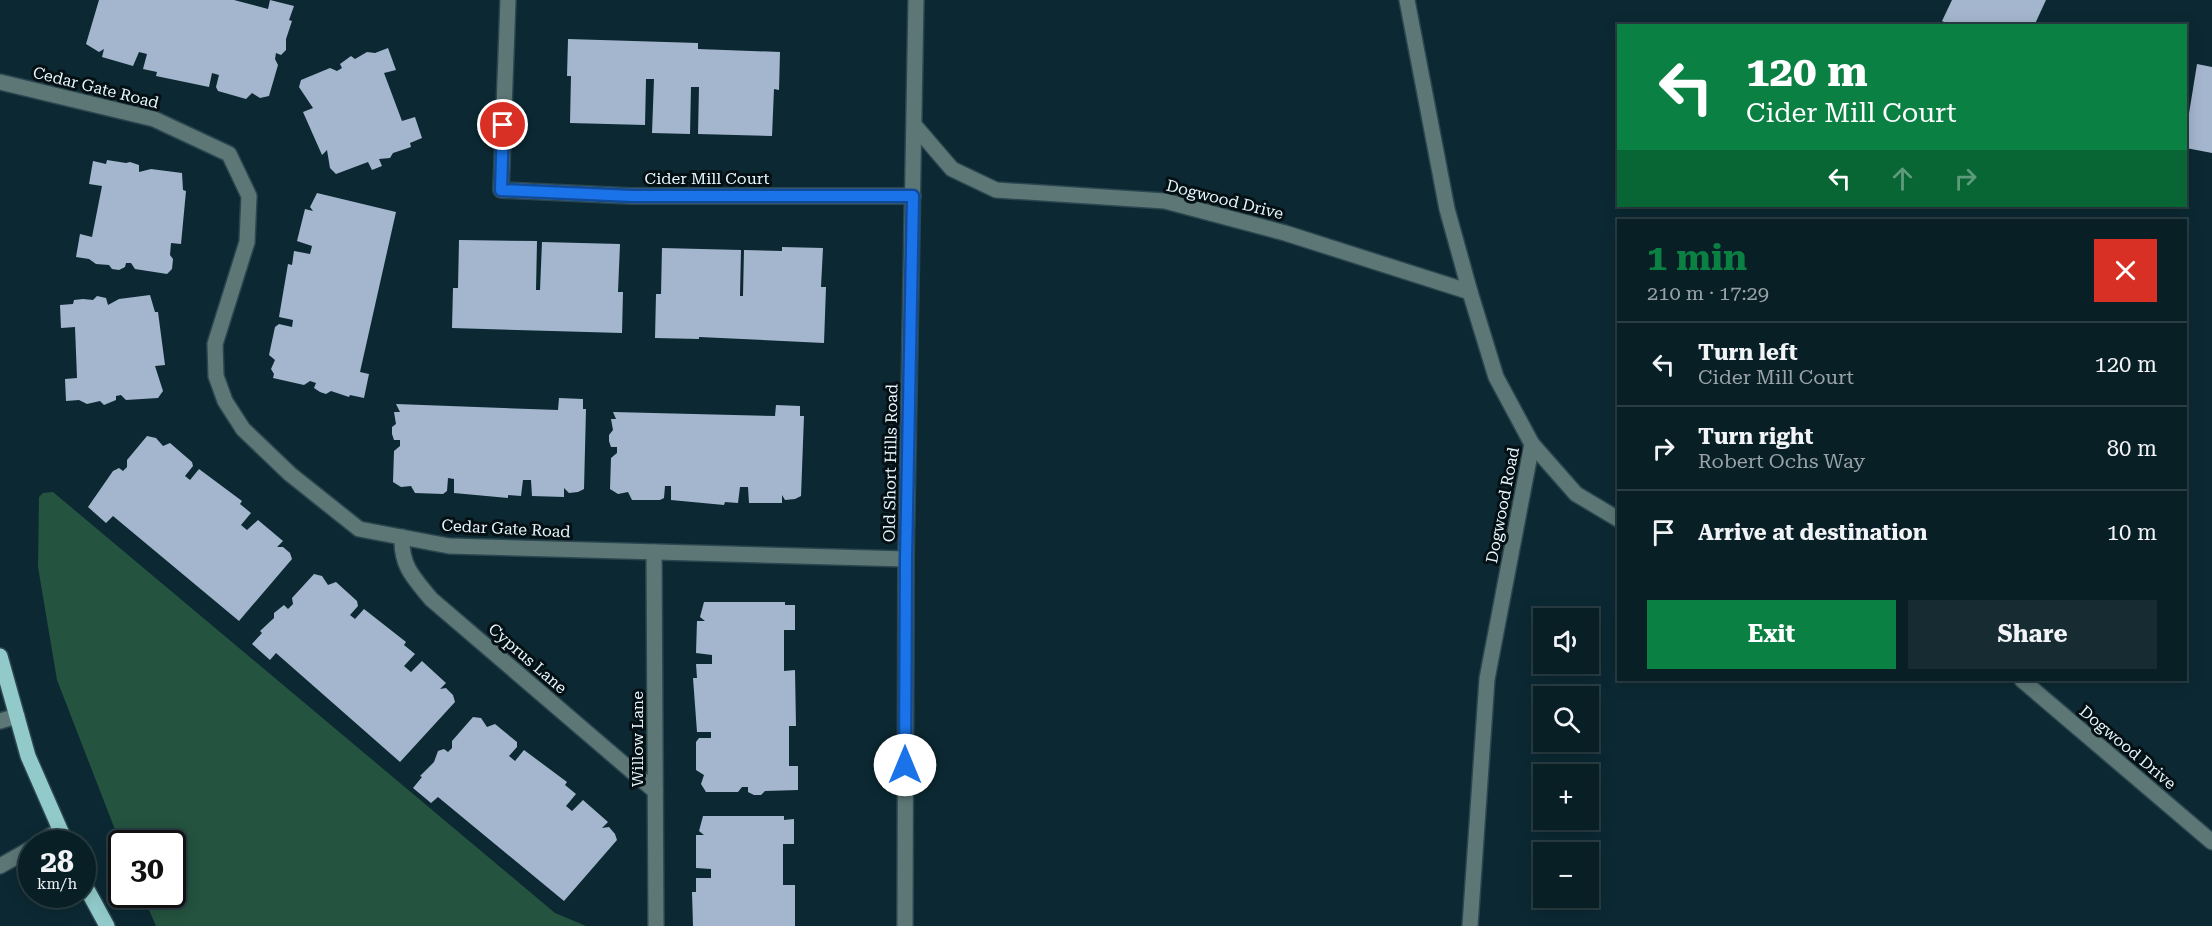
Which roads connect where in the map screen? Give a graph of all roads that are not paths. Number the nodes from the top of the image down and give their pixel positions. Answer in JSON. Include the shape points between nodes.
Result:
{"nodes":[{"id":1,"x":508,"y":0,"type":"edge"},
{"id":2,"x":916,"y":0,"type":"edge"},
{"id":3,"x":1407,"y":0,"type":"edge"},
{"id":4,"x":0,"y":82,"type":"edge"},
{"id":5,"x":915,"y":126,"type":"junction"},
{"id":6,"x":913,"y":196,"type":"junction"},
{"id":7,"x":1470,"y":292,"type":"junction"},
{"id":8,"x":1532,"y":444,"type":"junction"},
{"id":9,"x":1617,"y":518,"type":"edge"},
{"id":10,"x":402,"y":537,"type":"junction"},
{"id":11,"x":654,"y":552,"type":"junction"},
{"id":12,"x":906,"y":559,"type":"junction"},
{"id":13,"x":0,"y":656,"type":"edge"},
{"id":14,"x":2023,"y":681,"type":"edge"},
{"id":15,"x":17,"y":716,"type":"junction"},
{"id":16,"x":0,"y":721,"type":"edge"},
{"id":17,"x":655,"y":791,"type":"junction"},
{"id":18,"x":60,"y":830,"type":"edge"},
{"id":19,"x":2212,"y":842,"type":"edge"},
{"id":20,"x":18,"y":856,"type":"edge"},
{"id":21,"x":0,"y":866,"type":"edge"},
{"id":22,"x":96,"y":906,"type":"edge"},
{"id":23,"x":107,"y":926,"type":"edge"},
{"id":24,"x":656,"y":926,"type":"edge"},
{"id":25,"x":905,"y":926,"type":"edge"},
{"id":26,"x":1470,"y":926,"type":"edge"}],
"edges":[{"from":1,"to":6,"type":"street","name":"Cider Mill Court","via":[[501,190],[632,196]]},
{"from":2,"to":5,"type":"street","name":"Old Short Hills Road"},
{"from":3,"to":7,"type":"street","name":"Dogwood Road","via":[[1447,209]]},
{"from":4,"to":10,"type":"street","name":"Cedar Gate Road","via":[[154,119],[229,154],[249,196],[247,242],[215,344],[216,376],[225,401],[251,437],[290,474],[360,529]]},
{"from":5,"to":6,"type":"street","name":"Old Short Hills Road"},
{"from":5,"to":7,"type":"street","name":"Dogwood Drive","via":[[952,169],[996,190],[1165,201],[1285,233]]},
{"from":6,"to":12,"type":"street","name":"Old Short Hills Road"},
{"from":7,"to":8,"type":"street","name":"Dogwood Road","via":[[1496,377]]},
{"from":8,"to":9,"type":"street","via":[[1576,494]]},
{"from":8,"to":26,"type":"street","name":"Dogwood Road","via":[[1487,680]]},
{"from":10,"to":11,"type":"street","name":"Cedar Gate Road","via":[[449,546]]},
{"from":10,"to":17,"type":"street","name":"Cyprus Lane","via":[[401,555],[431,599]]},
{"from":11,"to":12,"type":"street","name":"Cedar Gate Road"},
{"from":11,"to":17,"type":"street","name":"Willow Lane"},
{"from":12,"to":25,"type":"street","name":"Old Short Hills Road"},
{"from":13,"to":15,"type":"main road"},
{"from":14,"to":19,"type":"street","name":"Dogwood Drive"},
{"from":15,"to":16,"type":"street"},
{"from":15,"to":18,"type":"main road","via":[[28,756]]},
{"from":17,"to":24,"type":"street","name":"Willow Lane"},
{"from":20,"to":21,"type":"street"},
{"from":22,"to":23,"type":"main road"}]}
